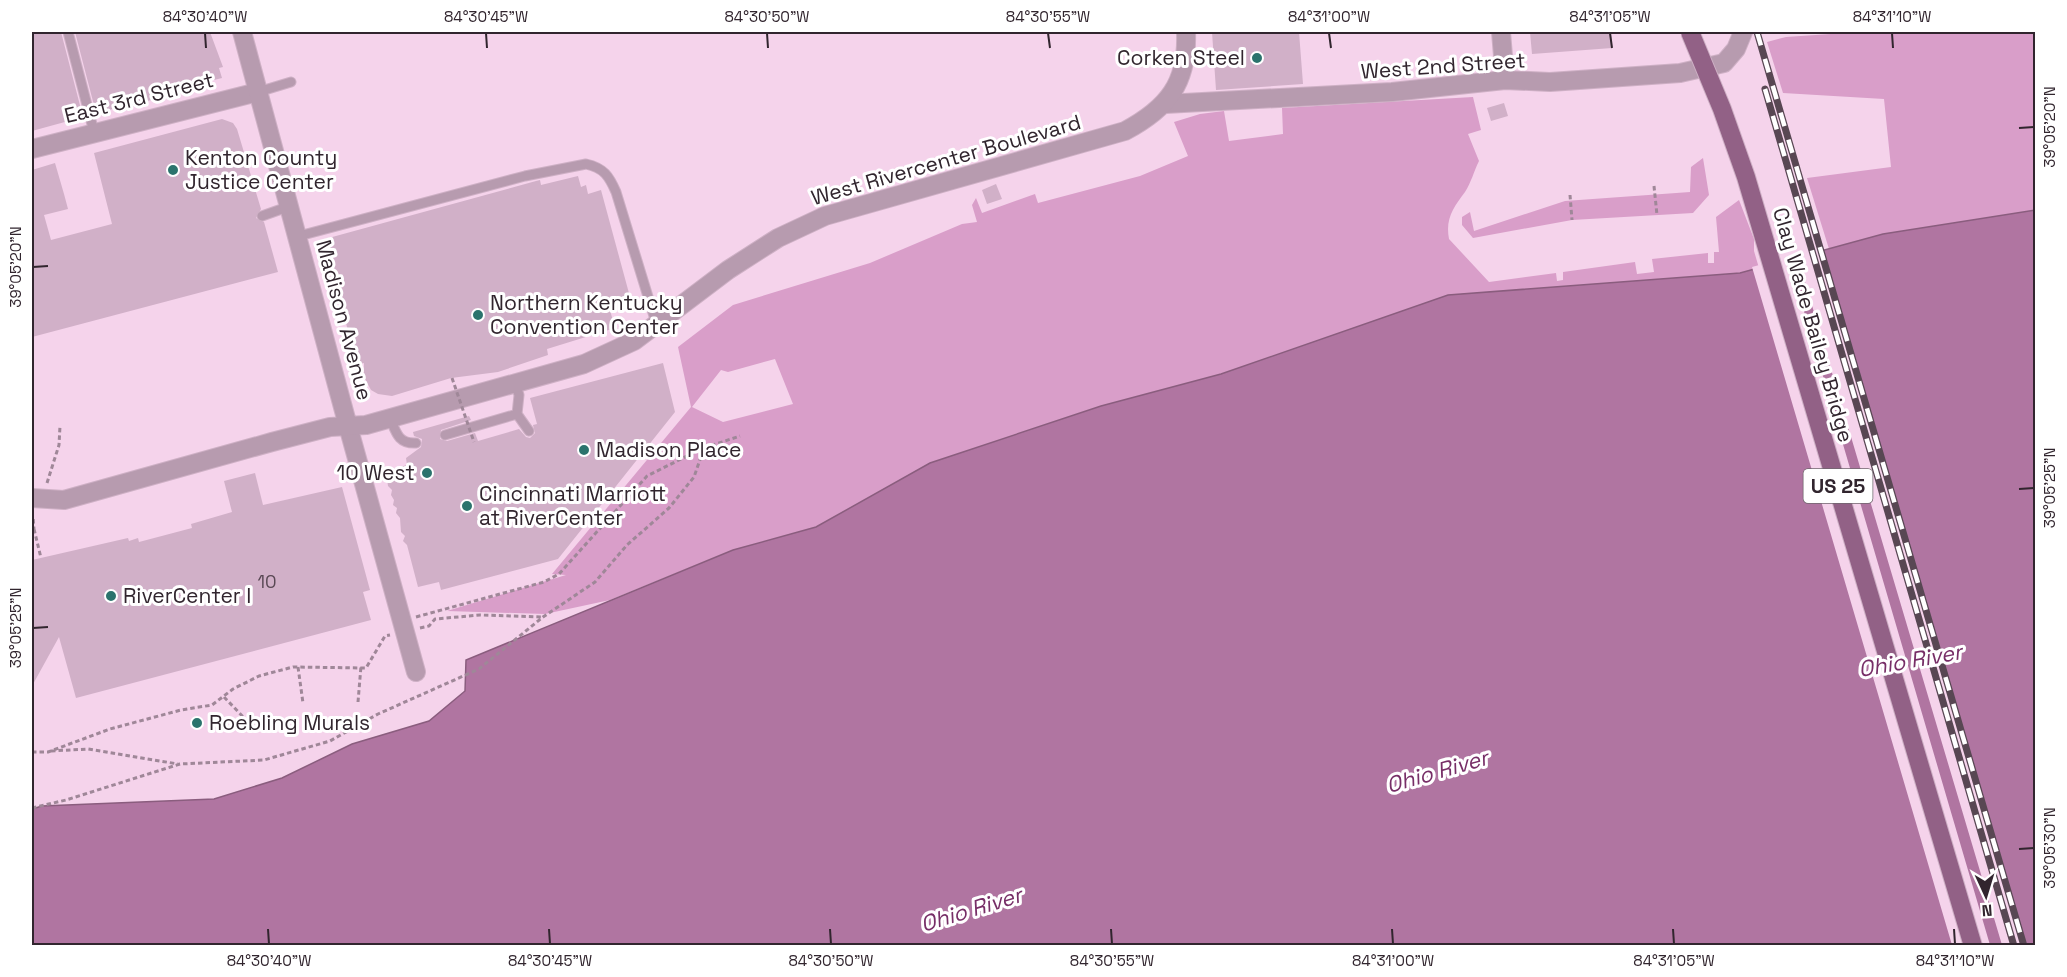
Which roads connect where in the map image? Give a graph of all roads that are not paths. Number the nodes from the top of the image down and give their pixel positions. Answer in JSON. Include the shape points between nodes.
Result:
{"nodes":[{"id":1,"x":68,"y":32,"type":"edge"},
{"id":2,"x":242,"y":32,"type":"edge"},
{"id":3,"x":1186,"y":32,"type":"edge"},
{"id":4,"x":1501,"y":32,"type":"edge"},
{"id":5,"x":1690,"y":32,"type":"edge"},
{"id":6,"x":1743,"y":32,"type":"edge"},
{"id":7,"x":1505,"y":80,"type":"junction"},
{"id":8,"x":291,"y":82,"type":"dead end"},
{"id":9,"x":258,"y":92,"type":"junction"},
{"id":10,"x":1165,"y":104,"type":"junction"},
{"id":11,"x":94,"y":132,"type":"junction"},
{"id":12,"x":32,"y":148,"type":"edge"},
{"id":13,"x":290,"y":206,"type":"junction"},
{"id":14,"x":262,"y":216,"type":"dead end"},
{"id":15,"x":299,"y":236,"type":"junction"},
{"id":16,"x":657,"y":326,"type":"junction"},
{"id":17,"x":515,"y":382,"type":"junction"},
{"id":18,"x":517,"y":414,"type":"junction"},
{"id":19,"x":390,"y":418,"type":"junction"},
{"id":20,"x":348,"y":426,"type":"junction"},
{"id":21,"x":529,"y":431,"type":"dead end"},
{"id":22,"x":445,"y":435,"type":"dead end"},
{"id":23,"x":416,"y":443,"type":"dead end"},
{"id":24,"x":32,"y":507,"type":"edge"},
{"id":25,"x":416,"y":672,"type":"dead end"},
{"id":26,"x":1972,"y":945,"type":"edge"}],
"edges":[{"from":1,"to":11,"type":"lane"},
{"from":2,"to":9,"type":"street","name":"Madison Avenue"},
{"from":3,"to":10,"type":"street","via":[[1183,68],[1174,93]]},
{"from":4,"to":7,"type":"street"},
{"from":5,"to":26,"type":"main road","name":"Clay Wade Bailey Bridge","number":"US 25","bridge":true,"via":[[1749,187]]},
{"from":6,"to":7,"type":"street","name":"West 2nd Street","via":[[1736,50],[1724,63],[1680,73],[1550,82]]},
{"from":7,"to":10,"type":"street","name":"West 2nd Street","via":[[1392,93]]},
{"from":8,"to":9,"type":"lane"},
{"from":9,"to":11,"type":"street","name":"East 3rd Street"},
{"from":9,"to":13,"type":"street","name":"Madison Avenue"},
{"from":10,"to":16,"type":"street","name":"West Rivercenter Boulevard","via":[[1150,118],[1125,131],[825,216],[778,238],[728,270]]},
{"from":11,"to":12,"type":"street","name":"East 3rd Street"},
{"from":13,"to":14,"type":"lane"},
{"from":13,"to":15,"type":"street","name":"Madison Avenue"},
{"from":15,"to":16,"type":"lane","via":[[525,176],[586,164],[594,166],[607,173],[616,192]]},
{"from":15,"to":20,"type":"street","name":"Madison Avenue"},
{"from":16,"to":17,"type":"street","name":"West Rivercenter Boulevard","via":[[584,364]]},
{"from":17,"to":18,"type":"lane","via":[[519,395]]},
{"from":17,"to":19,"type":"street","name":"West Rivercenter Boulevard"},
{"from":18,"to":21,"type":"lane"},
{"from":18,"to":22,"type":"lane"},
{"from":19,"to":20,"type":"street","name":"West Rivercenter Boulevard"},
{"from":19,"to":23,"type":"lane","via":[[398,438],[407,444]]},
{"from":20,"to":24,"type":"street","name":"West Rivercenter Boulevard","via":[[330,427]]},
{"from":20,"to":25,"type":"street","name":"Madison Avenue"}]}
